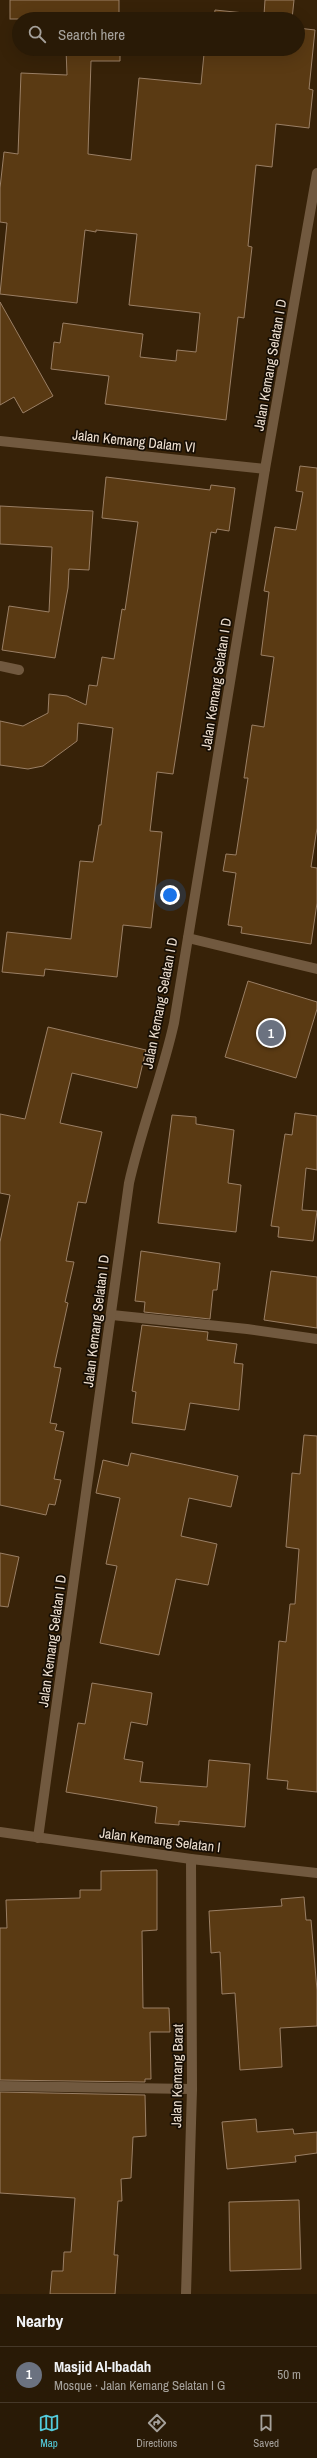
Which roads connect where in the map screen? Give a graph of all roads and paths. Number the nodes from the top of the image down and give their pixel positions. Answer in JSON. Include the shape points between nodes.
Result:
{"nodes":[{"id":1,"x":317,"y":173,"type":"edge"},
{"id":2,"x":0,"y":441,"type":"edge"},
{"id":3,"x":265,"y":469,"type":"junction"},
{"id":4,"x":0,"y":666,"type":"edge"},
{"id":5,"x":19,"y":670,"type":"dead end"},
{"id":6,"x":188,"y":938,"type":"junction"},
{"id":7,"x":317,"y":969,"type":"edge"},
{"id":8,"x":112,"y":1316,"type":"junction"},
{"id":9,"x":317,"y":1339,"type":"edge"},
{"id":10,"x":0,"y":1832,"type":"edge"},
{"id":11,"x":38,"y":1838,"type":"junction"},
{"id":12,"x":191,"y":1858,"type":"junction"},
{"id":13,"x":317,"y":1873,"type":"edge"},
{"id":14,"x":0,"y":2086,"type":"edge"},
{"id":15,"x":192,"y":2089,"type":"junction"},
{"id":16,"x":186,"y":2294,"type":"edge"}],
"edges":[{"from":1,"to":3,"type":"street","name":"Jalan Kemang Selatan I D"},
{"from":2,"to":3,"type":"street","name":"Jalan Kemang Dalam VI"},
{"from":3,"to":6,"type":"street","name":"Jalan Kemang Selatan I D"},
{"from":4,"to":5,"type":"street"},
{"from":6,"to":7,"type":"street"},
{"from":6,"to":8,"type":"street","name":"Jalan Kemang Selatan I D","via":[[167,1056],[136,1151],[129,1183]]},
{"from":8,"to":9,"type":"street","via":[[247,1329]]},
{"from":8,"to":11,"type":"street","name":"Jalan Kemang Selatan I D"},
{"from":10,"to":11,"type":"street","name":"Jalan Kemang Selatan I"},
{"from":11,"to":12,"type":"street","name":"Jalan Kemang Selatan I"},
{"from":12,"to":13,"type":"street","name":"Jalan Kemang Selatan I"},
{"from":12,"to":15,"type":"street","name":"Jalan Kemang Barat"},
{"from":14,"to":15,"type":"street"},
{"from":15,"to":16,"type":"street","name":"Jalan Kemang Barat"}]}
